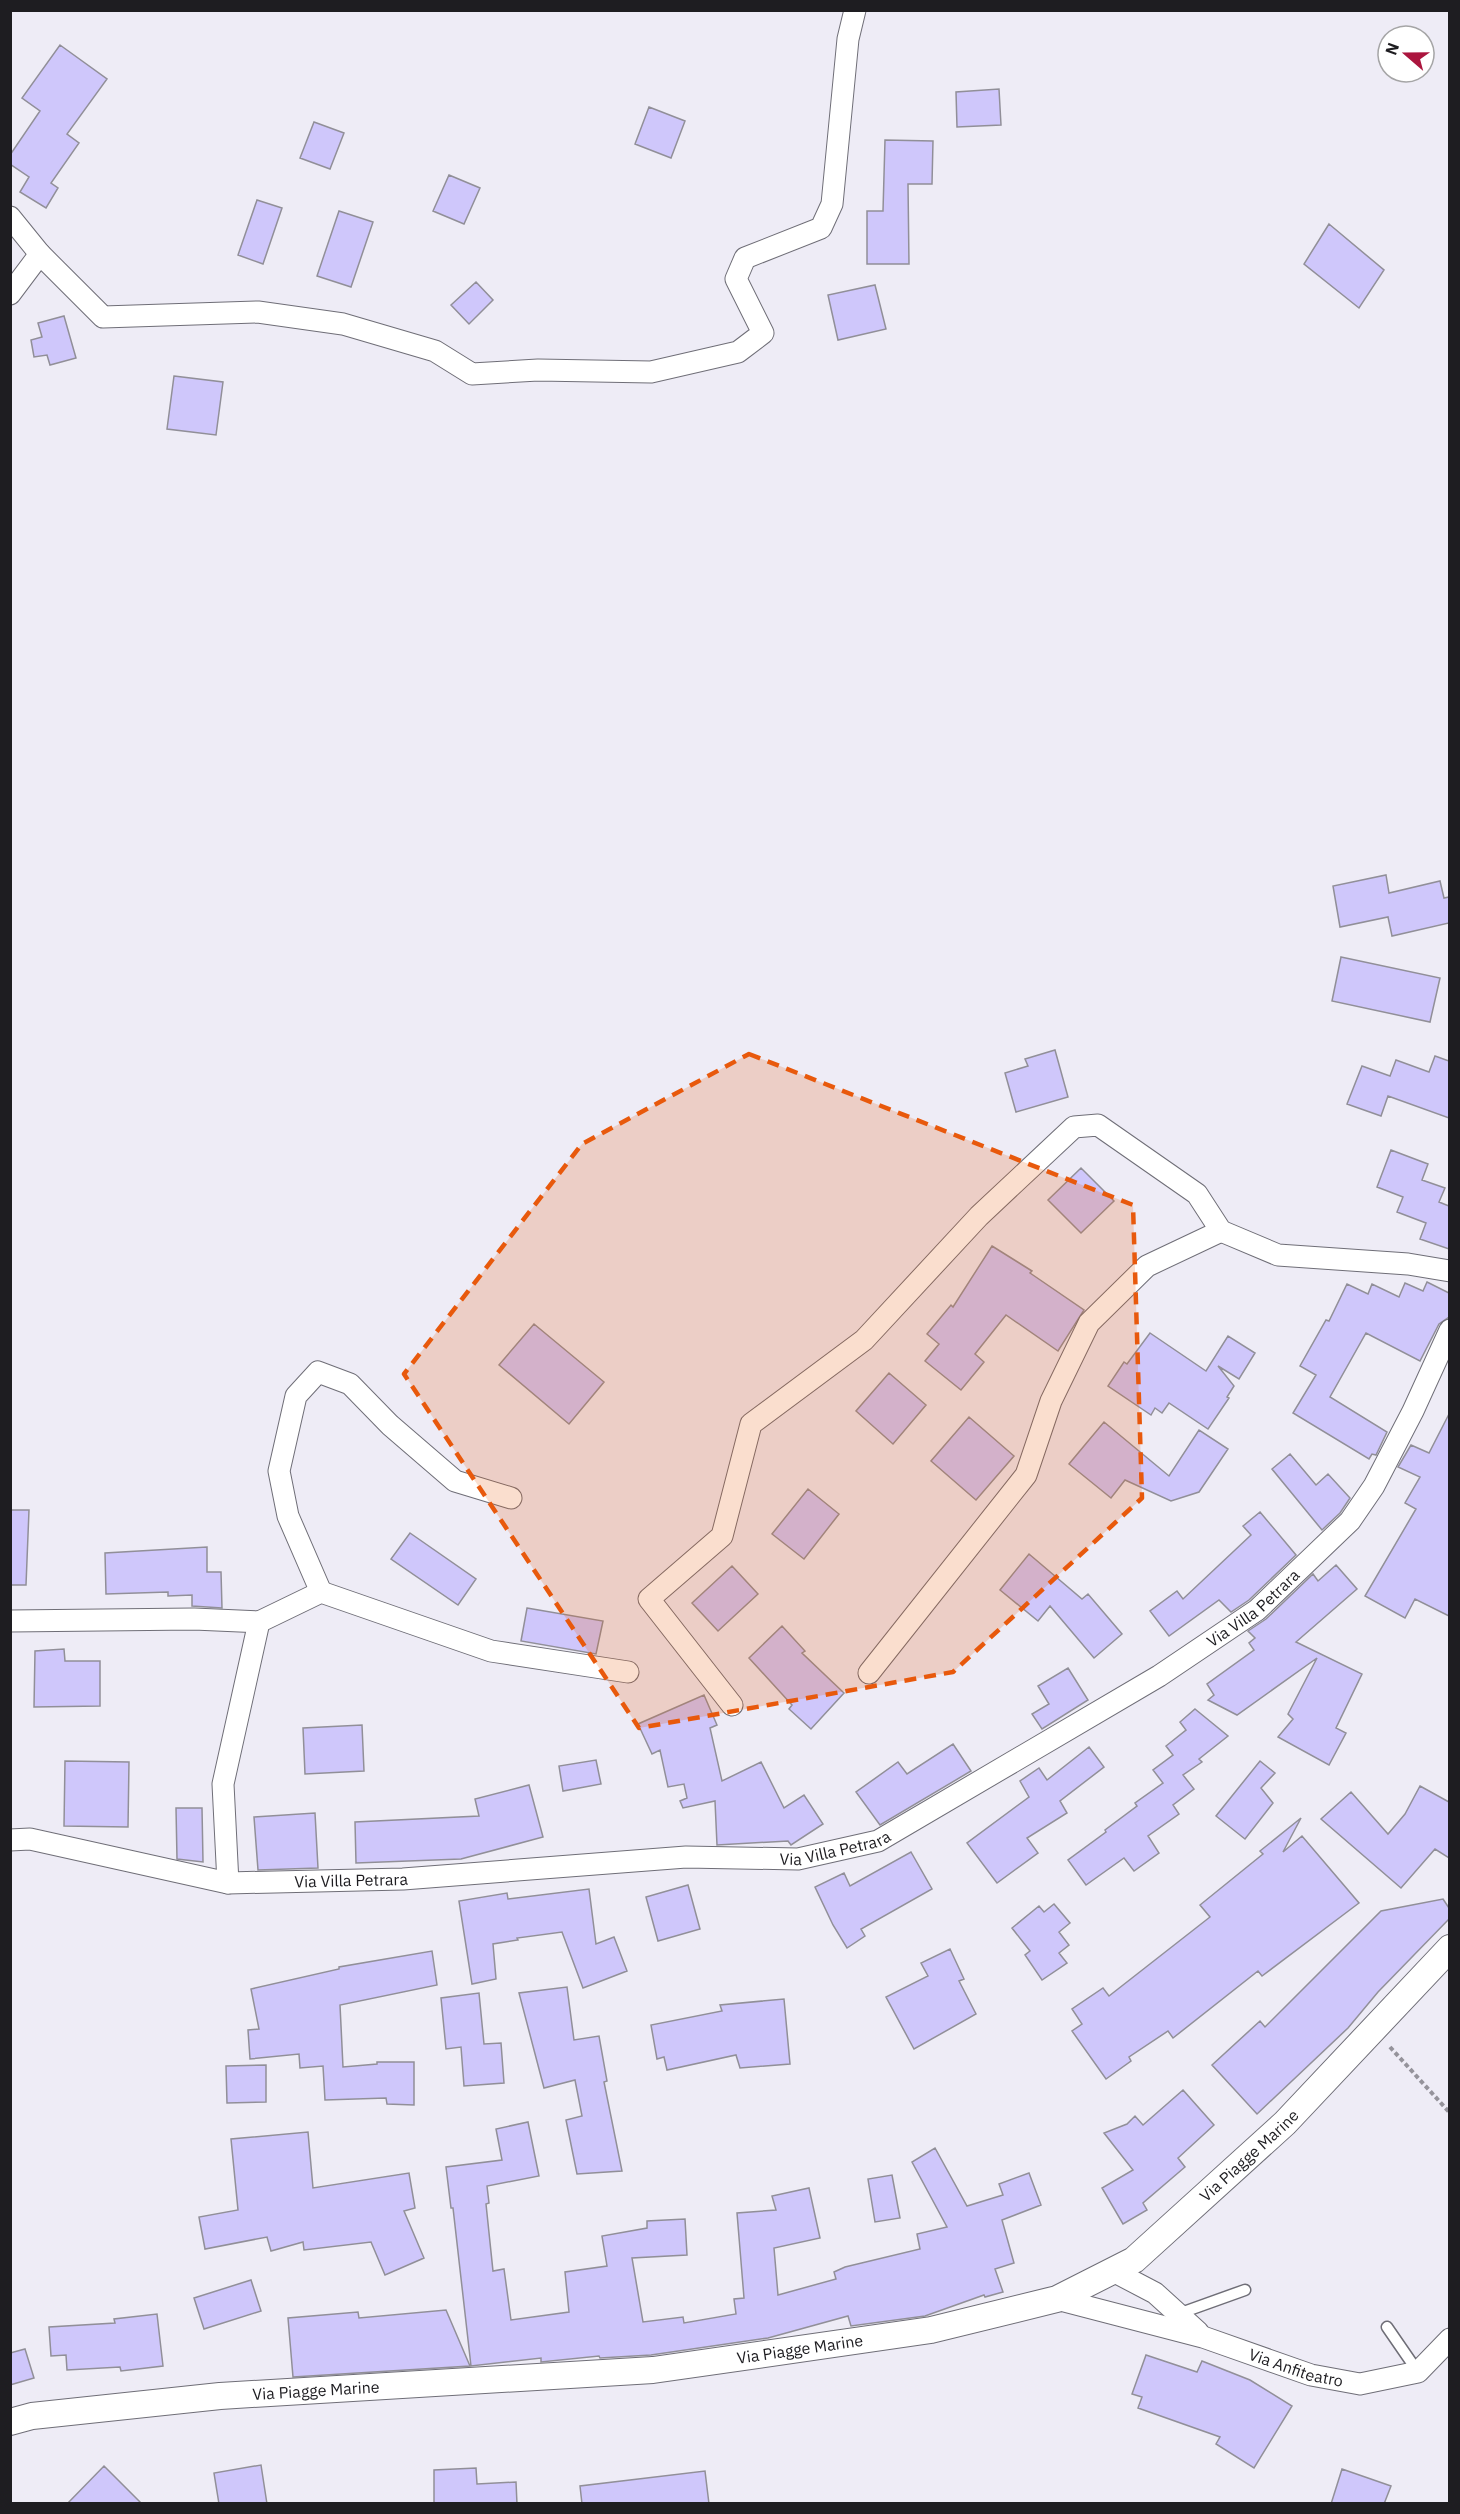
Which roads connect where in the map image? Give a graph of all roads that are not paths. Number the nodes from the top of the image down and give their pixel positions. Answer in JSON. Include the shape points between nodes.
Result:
{"nodes":[{"id":1,"x":855,"y":10,"type":"edge"},
{"id":2,"x":10,"y":217,"type":"edge"},
{"id":3,"x":40,"y":254,"type":"junction"},
{"id":4,"x":10,"y":294,"type":"edge"},
{"id":5,"x":1221,"y":1231,"type":"junction"},
{"id":6,"x":1449,"y":1271,"type":"edge"},
{"id":7,"x":1449,"y":1330,"type":"edge"},
{"id":8,"x":512,"y":1498,"type":"dead end"},
{"id":9,"x":321,"y":1592,"type":"junction"},
{"id":10,"x":10,"y":1621,"type":"edge"},
{"id":11,"x":259,"y":1622,"type":"junction"},
{"id":12,"x":628,"y":1672,"type":"dead end"},
{"id":13,"x":869,"y":1673,"type":"dead end"},
{"id":14,"x":732,"y":1705,"type":"dead end"},
{"id":15,"x":10,"y":1840,"type":"edge"},
{"id":16,"x":228,"y":1883,"type":"junction"},
{"id":17,"x":1449,"y":1948,"type":"edge"},
{"id":18,"x":1113,"y":2271,"type":"junction"},
{"id":19,"x":1245,"y":2290,"type":"dead end"},
{"id":20,"x":1057,"y":2299,"type":"junction"},
{"id":21,"x":1178,"y":2314,"type":"junction"},
{"id":22,"x":1387,"y":2327,"type":"dead end"},
{"id":23,"x":1203,"y":2337,"type":"junction"},
{"id":24,"x":1449,"y":2339,"type":"edge"},
{"id":25,"x":1418,"y":2372,"type":"junction"},
{"id":26,"x":10,"y":2422,"type":"edge"}],
"edges":[{"from":1,"to":3,"type":"street","via":[[848,39],[832,204],[821,228],[745,258],[736,279],[763,333],[738,352],[651,372],[538,370],[472,374],[435,351],[343,324],[258,312],[103,317]]},
{"from":2,"to":3,"type":"street"},
{"from":3,"to":4,"type":"street"},
{"from":5,"to":6,"type":"street","via":[[1278,1255],[1408,1264]]},
{"from":5,"to":13,"type":"street","via":[[1147,1266],[1089,1323],[1051,1401],[1026,1474]]},
{"from":5,"to":14,"type":"street","via":[[1197,1194],[1098,1125],[1074,1127],[979,1215],[864,1340],[751,1424],[722,1536],[649,1599]]},
{"from":7,"to":16,"type":"street","name":"Via Villa Petrara","via":[[1413,1412],[1374,1486],[1350,1521],[1257,1610],[1159,1676],[878,1841],[798,1859],[686,1857],[403,1879]]},
{"from":8,"to":9,"type":"street","via":[[455,1481],[390,1425],[351,1384],[318,1372],[296,1396],[279,1471],[288,1516]]},
{"from":9,"to":11,"type":"street"},
{"from":9,"to":12,"type":"street","via":[[491,1652]]},
{"from":10,"to":11,"type":"street"},
{"from":11,"to":16,"type":"street","via":[[223,1784]]},
{"from":15,"to":16,"type":"street","name":"Via Villa Petrara","via":[[30,1839]]},
{"from":17,"to":18,"type":"street","name":"Via Piagge Marine","via":[[1285,2123],[1134,2260]]},
{"from":18,"to":20,"type":"street","name":"Via Piagge Marine"},
{"from":18,"to":21,"type":"street","name":"Via Anfiteatro","via":[[1155,2293]]},
{"from":19,"to":21,"type":"lane"},
{"from":20,"to":23,"type":"street","name":"Via Anfiteatro"},
{"from":20,"to":26,"type":"street","name":"Via Piagge Marine","via":[[931,2330],[653,2370],[220,2396],[32,2416]]},
{"from":21,"to":23,"type":"street","name":"Via Anfiteatro"},
{"from":22,"to":25,"type":"lane"},
{"from":23,"to":25,"type":"street","name":"Via Anfiteatro","via":[[1311,2375],[1360,2384]]},
{"from":24,"to":25,"type":"street"}]}
